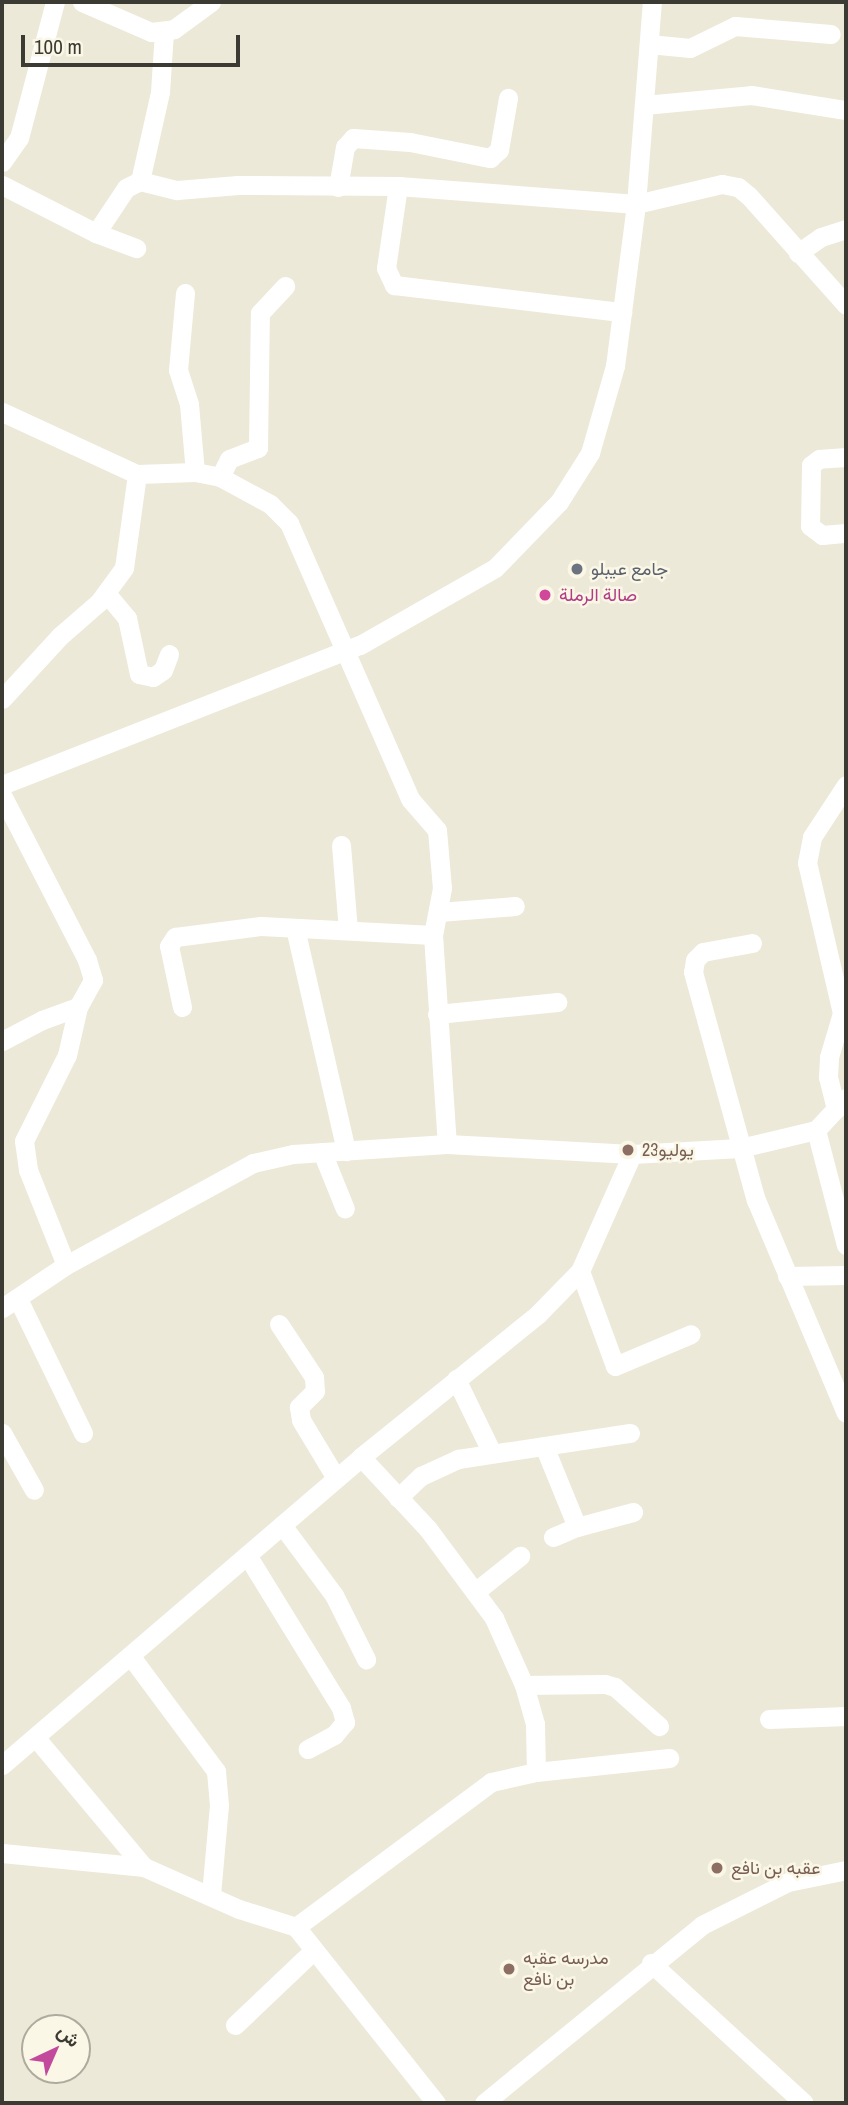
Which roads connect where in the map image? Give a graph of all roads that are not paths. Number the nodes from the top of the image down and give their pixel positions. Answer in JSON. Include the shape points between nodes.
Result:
{"nodes":[{"id":1,"x":55,"y":2,"type":"edge"},
{"id":2,"x":82,"y":2,"type":"edge"},
{"id":3,"x":211,"y":2,"type":"edge"},
{"id":4,"x":652,"y":2,"type":"edge"},
{"id":5,"x":164,"y":33,"type":"junction"},
{"id":6,"x":831,"y":34,"type":"dead end"},
{"id":7,"x":649,"y":44,"type":"junction"},
{"id":8,"x":508,"y":98,"type":"dead end"},
{"id":9,"x":644,"y":105,"type":"junction"},
{"id":10,"x":846,"y":110,"type":"edge"},
{"id":11,"x":2,"y":162,"type":"edge"},
{"id":12,"x":140,"y":181,"type":"junction"},
{"id":13,"x":2,"y":185,"type":"edge"},
{"id":14,"x":398,"y":186,"type":"junction"},
{"id":15,"x":338,"y":187,"type":"junction"},
{"id":16,"x":636,"y":204,"type":"junction"},
{"id":17,"x":846,"y":229,"type":"edge"},
{"id":18,"x":96,"y":233,"type":"junction"},
{"id":19,"x":136,"y":248,"type":"dead end"},
{"id":20,"x":799,"y":253,"type":"junction"},
{"id":21,"x":285,"y":286,"type":"dead end"},
{"id":22,"x":185,"y":293,"type":"dead end"},
{"id":23,"x":846,"y":305,"type":"edge"},
{"id":24,"x":622,"y":313,"type":"junction"},
{"id":25,"x":2,"y":412,"type":"edge"},
{"id":26,"x":846,"y":457,"type":"edge"},
{"id":27,"x":195,"y":472,"type":"junction"},
{"id":28,"x":137,"y":474,"type":"junction"},
{"id":29,"x":220,"y":477,"type":"junction"},
{"id":30,"x":846,"y":533,"type":"edge"},
{"id":31,"x":106,"y":593,"type":"junction"},
{"id":32,"x":345,"y":652,"type":"junction"},
{"id":33,"x":169,"y":654,"type":"dead end"},
{"id":34,"x":2,"y":699,"type":"edge"},
{"id":35,"x":2,"y":785,"type":"edge"},
{"id":36,"x":846,"y":785,"type":"edge"},
{"id":37,"x":2,"y":795,"type":"edge"},
{"id":38,"x":341,"y":845,"type":"dead end"},
{"id":39,"x":515,"y":906,"type":"dead end"},
{"id":40,"x":439,"y":912,"type":"junction"},
{"id":41,"x":295,"y":928,"type":"junction"},
{"id":42,"x":348,"y":930,"type":"junction"},
{"id":43,"x":432,"y":935,"type":"junction"},
{"id":44,"x":752,"y":943,"type":"dead end"},
{"id":45,"x":557,"y":1002,"type":"dead end"},
{"id":46,"x":78,"y":1007,"type":"junction"},
{"id":47,"x":182,"y":1007,"type":"dead end"},
{"id":48,"x":437,"y":1014,"type":"junction"},
{"id":49,"x":2,"y":1041,"type":"edge"},
{"id":50,"x":841,"y":1103,"type":"edge"},
{"id":51,"x":816,"y":1130,"type":"junction"},
{"id":52,"x":447,"y":1144,"type":"junction"},
{"id":53,"x":740,"y":1148,"type":"junction"},
{"id":54,"x":346,"y":1151,"type":"junction"},
{"id":55,"x":322,"y":1152,"type":"junction"},
{"id":56,"x":632,"y":1154,"type":"junction"},
{"id":57,"x":345,"y":1209,"type":"dead end"},
{"id":58,"x":845,"y":1237,"type":"edge"},
{"id":59,"x":66,"y":1265,"type":"junction"},
{"id":60,"x":580,"y":1271,"type":"junction"},
{"id":61,"x":846,"y":1275,"type":"edge"},
{"id":62,"x":787,"y":1276,"type":"junction"},
{"id":63,"x":10,"y":1303,"type":"edge"},
{"id":64,"x":279,"y":1324,"type":"dead end"},
{"id":65,"x":691,"y":1334,"type":"dead end"},
{"id":66,"x":456,"y":1380,"type":"junction"},
{"id":67,"x":846,"y":1412,"type":"edge"},
{"id":68,"x":2,"y":1433,"type":"edge"},
{"id":69,"x":83,"y":1433,"type":"dead end"},
{"id":70,"x":629,"y":1433,"type":"dead end"},
{"id":71,"x":544,"y":1446,"type":"junction"},
{"id":72,"x":492,"y":1453,"type":"junction"},
{"id":73,"x":361,"y":1457,"type":"junction"},
{"id":74,"x":336,"y":1478,"type":"junction"},
{"id":75,"x":34,"y":1490,"type":"dead end"},
{"id":76,"x":398,"y":1498,"type":"junction"},
{"id":77,"x":633,"y":1512,"type":"dead end"},
{"id":78,"x":282,"y":1525,"type":"junction"},
{"id":79,"x":577,"y":1527,"type":"junction"},
{"id":80,"x":554,"y":1537,"type":"dead end"},
{"id":81,"x":247,"y":1555,"type":"junction"},
{"id":82,"x":520,"y":1556,"type":"dead end"},
{"id":83,"x":475,"y":1592,"type":"junction"},
{"id":84,"x":132,"y":1658,"type":"junction"},
{"id":85,"x":366,"y":1660,"type":"dead end"},
{"id":86,"x":524,"y":1685,"type":"junction"},
{"id":87,"x":846,"y":1716,"type":"edge"},
{"id":88,"x":769,"y":1719,"type":"dead end"},
{"id":89,"x":659,"y":1726,"type":"dead end"},
{"id":90,"x":36,"y":1738,"type":"junction"},
{"id":91,"x":308,"y":1749,"type":"dead end"},
{"id":92,"x":669,"y":1758,"type":"dead end"},
{"id":93,"x":2,"y":1765,"type":"edge"},
{"id":94,"x":537,"y":1772,"type":"junction"},
{"id":95,"x":2,"y":1853,"type":"edge"},
{"id":96,"x":144,"y":1867,"type":"junction"},
{"id":97,"x":846,"y":1870,"type":"edge"},
{"id":98,"x":211,"y":1895,"type":"junction"},
{"id":99,"x":296,"y":1927,"type":"junction"},
{"id":100,"x":314,"y":1950,"type":"junction"},
{"id":101,"x":651,"y":1964,"type":"junction"},
{"id":102,"x":235,"y":2025,"type":"dead end"},
{"id":103,"x":436,"y":2103,"type":"edge"},
{"id":104,"x":484,"y":2103,"type":"edge"},
{"id":105,"x":804,"y":2103,"type":"edge"}],
"edges":[{"from":1,"to":11,"type":"street","via":[[23,128]]},
{"from":2,"to":5,"type":"street","via":[[152,33]]},
{"from":3,"to":5,"type":"street"},
{"from":4,"to":7,"type":"street"},
{"from":5,"to":12,"type":"street","via":[[161,84]]},
{"from":6,"to":7,"type":"street","via":[[735,26],[690,48]]},
{"from":7,"to":9,"type":"street"},
{"from":8,"to":15,"type":"street","via":[[499,150],[491,158],[410,142],[353,138],[345,147]]},
{"from":9,"to":10,"type":"street","via":[[751,95]]},
{"from":9,"to":16,"type":"street"},
{"from":12,"to":15,"type":"street","via":[[177,190],[238,185]]},
{"from":12,"to":18,"type":"street","via":[[127,188]]},
{"from":13,"to":18,"type":"street"},
{"from":14,"to":15,"type":"street"},
{"from":14,"to":16,"type":"street"},
{"from":14,"to":24,"type":"street","via":[[386,268],[394,285]]},
{"from":16,"to":20,"type":"street","via":[[722,184],[738,187]]},
{"from":16,"to":24,"type":"street"},
{"from":17,"to":20,"type":"street","via":[[821,237]]},
{"from":18,"to":19,"type":"street"},
{"from":20,"to":23,"type":"street"},
{"from":21,"to":29,"type":"street","via":[[260,313],[258,448],[229,459]]},
{"from":22,"to":27,"type":"street","via":[[178,370],[189,404]]},
{"from":24,"to":32,"type":"street","via":[[611,385],[594,441],[559,502],[495,568]]},
{"from":25,"to":28,"type":"street"},
{"from":26,"to":30,"type":"street","via":[[819,459],[811,465],[810,526],[822,535]]},
{"from":27,"to":28,"type":"street"},
{"from":27,"to":29,"type":"street"},
{"from":28,"to":31,"type":"street","via":[[129,555]]},
{"from":29,"to":32,"type":"street","via":[[271,504],[289,523]]},
{"from":31,"to":33,"type":"street","via":[[127,618],[139,674],[153,677],[163,670]]},
{"from":31,"to":34,"type":"street"},
{"from":32,"to":35,"type":"street"},
{"from":32,"to":40,"type":"street","via":[[410,799],[437,830]]},
{"from":36,"to":50,"type":"street","via":[[812,837],[807,863],[842,1013],[828,1057]]},
{"from":37,"to":46,"type":"street","via":[[87,960],[93,980]]},
{"from":38,"to":42,"type":"street"},
{"from":39,"to":40,"type":"street"},
{"from":40,"to":43,"type":"street"},
{"from":41,"to":42,"type":"street"},
{"from":41,"to":47,"type":"street","via":[[261,926],[174,937],[169,946]]},
{"from":41,"to":54,"type":"street"},
{"from":42,"to":43,"type":"street"},
{"from":43,"to":48,"type":"street"},
{"from":44,"to":53,"type":"street","via":[[703,952],[695,960],[694,972]]},
{"from":45,"to":48,"type":"street"},
{"from":46,"to":49,"type":"street"},
{"from":46,"to":59,"type":"street","via":[[68,1055],[24,1141],[28,1170]]},
{"from":48,"to":52,"type":"street"},
{"from":50,"to":51,"type":"street"},
{"from":51,"to":53,"type":"street"},
{"from":51,"to":58,"type":"street"},
{"from":52,"to":54,"type":"street"},
{"from":52,"to":56,"type":"street"},
{"from":53,"to":56,"type":"street"},
{"from":53,"to":62,"type":"street"},
{"from":54,"to":55,"type":"street"},
{"from":55,"to":57,"type":"street"},
{"from":55,"to":59,"type":"street","via":[[253,1163]]},
{"from":56,"to":60,"type":"street"},
{"from":59,"to":63,"type":"street"},
{"from":60,"to":65,"type":"street","via":[[615,1366]]},
{"from":60,"to":66,"type":"street","via":[[538,1314]]},
{"from":61,"to":62,"type":"street"},
{"from":62,"to":67,"type":"street"},
{"from":63,"to":69,"type":"street"},
{"from":64,"to":74,"type":"street","via":[[314,1377],[315,1391],[299,1407],[300,1420]]},
{"from":66,"to":72,"type":"street"},
{"from":66,"to":73,"type":"street"},
{"from":68,"to":75,"type":"street"},
{"from":70,"to":71,"type":"street"},
{"from":71,"to":72,"type":"street"},
{"from":71,"to":79,"type":"street"},
{"from":72,"to":76,"type":"street","via":[[458,1459],[421,1476]]},
{"from":73,"to":74,"type":"street"},
{"from":73,"to":76,"type":"street"},
{"from":74,"to":78,"type":"street"},
{"from":76,"to":83,"type":"street"},
{"from":77,"to":79,"type":"street"},
{"from":78,"to":81,"type":"street"},
{"from":78,"to":85,"type":"street","via":[[334,1595]]},
{"from":79,"to":80,"type":"street"},
{"from":81,"to":84,"type":"street"},
{"from":81,"to":91,"type":"street","via":[[341,1709],[345,1722]]},
{"from":82,"to":83,"type":"street"},
{"from":83,"to":86,"type":"street","via":[[494,1618]]},
{"from":84,"to":90,"type":"street"},
{"from":84,"to":98,"type":"street","via":[[216,1771],[219,1805]]},
{"from":86,"to":89,"type":"street","via":[[615,1687]]},
{"from":86,"to":94,"type":"street","via":[[535,1724]]},
{"from":87,"to":88,"type":"street"},
{"from":90,"to":93,"type":"street"},
{"from":90,"to":96,"type":"street"},
{"from":92,"to":94,"type":"street"},
{"from":94,"to":99,"type":"street","via":[[491,1782],[462,1800],[335,1902]]},
{"from":95,"to":96,"type":"street"},
{"from":96,"to":98,"type":"street"},
{"from":97,"to":101,"type":"street","via":[[788,1882],[749,1899],[702,1925]]},
{"from":98,"to":99,"type":"street"},
{"from":99,"to":100,"type":"street"},
{"from":100,"to":102,"type":"street"},
{"from":100,"to":103,"type":"street"},
{"from":101,"to":104,"type":"street"},
{"from":101,"to":105,"type":"street"}]}
